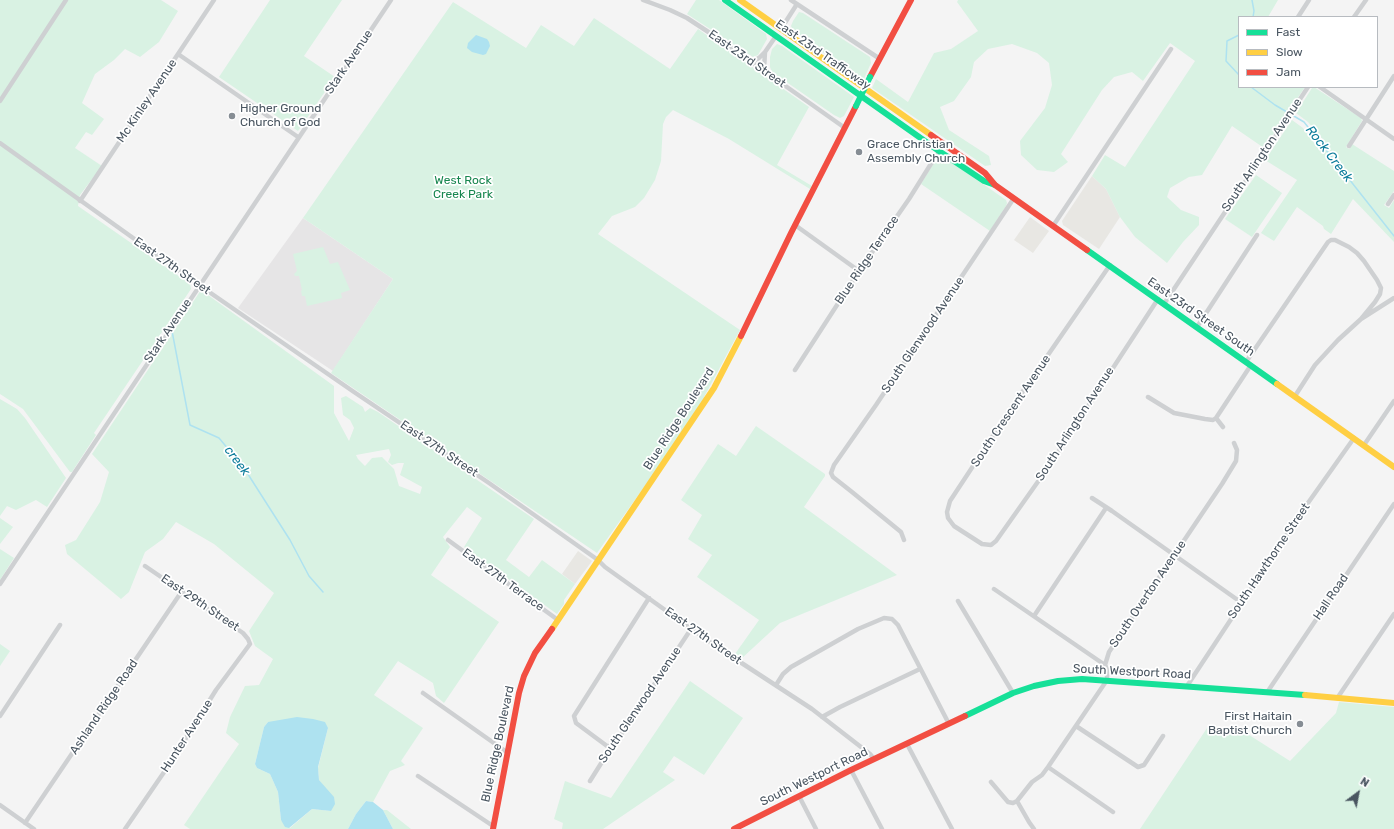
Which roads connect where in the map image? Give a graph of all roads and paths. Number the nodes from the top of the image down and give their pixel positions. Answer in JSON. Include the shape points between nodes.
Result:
{"nodes":[{"id":1,"x":66,"y":0,"type":"edge"},
{"id":2,"x":207,"y":0,"type":"edge"},
{"id":3,"x":391,"y":0,"type":"edge"},
{"id":4,"x":644,"y":0,"type":"edge"},
{"id":5,"x":725,"y":0,"type":"edge"},
{"id":6,"x":740,"y":0,"type":"edge"},
{"id":7,"x":791,"y":0,"type":"edge"},
{"id":8,"x":911,"y":0,"type":"edge"},
{"id":9,"x":1309,"y":0,"type":"edge"},
{"id":10,"x":1366,"y":0,"type":"edge"},
{"id":11,"x":213,"y":2,"type":"edge"},
{"id":12,"x":797,"y":4,"type":"junction"},
{"id":13,"x":1299,"y":16,"type":"edge"},
{"id":14,"x":1355,"y":16,"type":"edge"},
{"id":15,"x":781,"y":29,"type":"junction"},
{"id":16,"x":776,"y":36,"type":"junction"},
{"id":17,"x":1171,"y":49,"type":"dead end"},
{"id":18,"x":765,"y":52,"type":"junction"},
{"id":19,"x":178,"y":54,"type":"junction"},
{"id":20,"x":880,"y":58,"type":"junction"},
{"id":21,"x":752,"y":62,"type":"junction"},
{"id":22,"x":764,"y":70,"type":"junction"},
{"id":23,"x":1394,"y":76,"type":"edge"},
{"id":24,"x":1307,"y":88,"type":"edge"},
{"id":25,"x":1321,"y":88,"type":"edge"},
{"id":26,"x":0,"y":101,"type":"edge"},
{"id":27,"x":1366,"y":119,"type":"junction"},
{"id":28,"x":914,"y":122,"type":"joint"},
{"id":29,"x":845,"y":128,"type":"junction"},
{"id":30,"x":909,"y":129,"type":"joint"},
{"id":31,"x":298,"y":137,"type":"junction"},
{"id":32,"x":1394,"y":139,"type":"edge"},
{"id":33,"x":0,"y":143,"type":"edge"},
{"id":34,"x":1349,"y":146,"type":"dead end"},
{"id":35,"x":939,"y":151,"type":"junction"},
{"id":36,"x":995,"y":185,"type":"junction"},
{"id":37,"x":1394,"y":196,"type":"edge"},
{"id":38,"x":1014,"y":198,"type":"junction"},
{"id":39,"x":80,"y":201,"type":"junction"},
{"id":40,"x":1388,"y":204,"type":"dead end"},
{"id":41,"x":795,"y":225,"type":"junction"},
{"id":42,"x":1053,"y":226,"type":"junction"},
{"id":43,"x":1257,"y":235,"type":"dead end"},
{"id":44,"x":1110,"y":266,"type":"junction"},
{"id":45,"x":859,"y":271,"type":"junction"},
{"id":46,"x":199,"y":285,"type":"junction"},
{"id":47,"x":1394,"y":298,"type":"edge"},
{"id":48,"x":1158,"y":299,"type":"junction"},
{"id":49,"x":1164,"y":304,"type":"junction"},
{"id":50,"x":1361,"y":319,"type":"junction"},
{"id":51,"x":1197,"y":327,"type":"junction"},
{"id":52,"x":1248,"y":364,"type":"junction"},
{"id":53,"x":795,"y":370,"type":"dead end"},
{"id":54,"x":1295,"y":396,"type":"junction"},
{"id":55,"x":1148,"y":397,"type":"dead end"},
{"id":56,"x":1394,"y":400,"type":"edge"},
{"id":57,"x":1216,"y":418,"type":"junction"},
{"id":58,"x":1223,"y":426,"type":"dead end"},
{"id":59,"x":1354,"y":438,"type":"junction"},
{"id":60,"x":1234,"y":443,"type":"dead end"},
{"id":61,"x":1364,"y":445,"type":"junction"},
{"id":62,"x":1394,"y":467,"type":"edge"},
{"id":63,"x":1092,"y":498,"type":"dead end"},
{"id":64,"x":1394,"y":504,"type":"edge"},
{"id":65,"x":1106,"y":508,"type":"junction"},
{"id":66,"x":448,"y":540,"type":"dead end"},
{"id":67,"x":904,"y":540,"type":"dead end"},
{"id":68,"x":989,"y":545,"type":"joint"},
{"id":69,"x":1174,"y":555,"type":"junction"},
{"id":70,"x":598,"y":560,"type":"junction"},
{"id":71,"x":145,"y":566,"type":"dead end"},
{"id":72,"x":0,"y":584,"type":"edge"},
{"id":73,"x":994,"y":589,"type":"dead end"},
{"id":74,"x":182,"y":591,"type":"junction"},
{"id":75,"x":649,"y":598,"type":"junction"},
{"id":76,"x":958,"y":601,"type":"dead end"},
{"id":77,"x":1242,"y":603,"type":"junction"},
{"id":78,"x":1394,"y":614,"type":"edge"},
{"id":79,"x":1034,"y":616,"type":"junction"},
{"id":80,"x":558,"y":620,"type":"junction"},
{"id":81,"x":60,"y":625,"type":"dead end"},
{"id":82,"x":691,"y":629,"type":"junction"},
{"id":83,"x":250,"y":644,"type":"joint"},
{"id":84,"x":1105,"y":665,"type":"junction"},
{"id":85,"x":920,"y":670,"type":"junction"},
{"id":86,"x":1107,"y":680,"type":"junction"},
{"id":87,"x":776,"y":685,"type":"junction"},
{"id":88,"x":1187,"y":686,"type":"junction"},
{"id":89,"x":1268,"y":691,"type":"junction"},
{"id":90,"x":423,"y":693,"type":"dead end"},
{"id":91,"x":1013,"y":693,"type":"junction"},
{"id":92,"x":1338,"y":697,"type":"junction"},
{"id":93,"x":1394,"y":703,"type":"edge"},
{"id":94,"x":0,"y":716,"type":"edge"},
{"id":95,"x":822,"y":717,"type":"junction"},
{"id":96,"x":949,"y":724,"type":"junction"},
{"id":97,"x":1076,"y":726,"type":"junction"},
{"id":98,"x":1163,"y":736,"type":"dead end"},
{"id":99,"x":907,"y":744,"type":"junction"},
{"id":100,"x":612,"y":746,"type":"junction"},
{"id":101,"x":508,"y":753,"type":"junction"},
{"id":102,"x":874,"y":759,"type":"junction"},
{"id":103,"x":1048,"y":768,"type":"junction"},
{"id":104,"x":851,"y":770,"type":"junction"},
{"id":105,"x":418,"y":776,"type":"dead end"},
{"id":106,"x":590,"y":781,"type":"dead end"},
{"id":107,"x":991,"y":782,"type":"dead end"},
{"id":108,"x":799,"y":796,"type":"junction"},
{"id":109,"x":1017,"y":801,"type":"junction"},
{"id":110,"x":0,"y":805,"type":"edge"},
{"id":111,"x":1113,"y":812,"type":"dead end"},
{"id":112,"x":25,"y":823,"type":"junction"},
{"id":113,"x":493,"y":828,"type":"edge"},
{"id":114,"x":34,"y":829,"type":"edge"},
{"id":115,"x":125,"y":829,"type":"edge"},
{"id":116,"x":734,"y":829,"type":"edge"},
{"id":117,"x":816,"y":829,"type":"edge"},
{"id":118,"x":882,"y":829,"type":"edge"},
{"id":119,"x":952,"y":829,"type":"edge"},
{"id":120,"x":1034,"y":829,"type":"edge"}],
"edges":[{"from":1,"to":26,"type":"street"},
{"from":2,"to":11,"type":"street"},
{"from":3,"to":31,"type":"street","name":"Stark Avenue"},
{"from":4,"to":21,"type":"street","name":"East 23rd Street","via":[[687,18]]},
{"from":5,"to":16,"type":"main road","name":"East 23rd Trafficway"},
{"from":6,"to":15,"type":"main road","name":"East 23rd Trafficway"},
{"from":7,"to":12,"type":"street"},
{"from":8,"to":20,"type":"main road","name":"Blue Ridge Boulevard"},
{"from":9,"to":13,"type":"street"},
{"from":10,"to":14,"type":"street"},
{"from":11,"to":19,"type":"street","name":"Mc Kinley Avenue"},
{"from":12,"to":15,"type":"street"},
{"from":12,"to":20,"type":"street"},
{"from":15,"to":28,"type":"main road","name":"East 23rd Trafficway"},
{"from":16,"to":18,"type":"street"},
{"from":16,"to":30,"type":"main road","name":"East 23rd Trafficway"},
{"from":17,"to":42,"type":"street"},
{"from":18,"to":21,"type":"street"},
{"from":18,"to":22,"type":"street"},
{"from":19,"to":31,"type":"street"},
{"from":19,"to":39,"type":"street","name":"Mc Kinley Avenue"},
{"from":20,"to":29,"type":"main road","name":"Blue Ridge Boulevard","bridge":true},
{"from":21,"to":22,"type":"street","name":"East 23rd Street"},
{"from":22,"to":29,"type":"street","name":"East 23rd Street"},
{"from":23,"to":27,"type":"street"},
{"from":24,"to":49,"type":"street","name":"South Arlington Avenue"},
{"from":25,"to":27,"type":"street"},
{"from":27,"to":32,"type":"street"},
{"from":27,"to":34,"type":"street"},
{"from":28,"to":36,"type":"main road","name":"East 23rd Street South","via":[[984,173]]},
{"from":29,"to":41,"type":"main road","name":"Blue Ridge Boulevard"},
{"from":30,"to":35,"type":"main road","name":"East 23rd Street South"},
{"from":31,"to":46,"type":"street","name":"Stark Avenue"},
{"from":33,"to":39,"type":"street","name":"East 27th Street"},
{"from":35,"to":36,"type":"main road","name":"East 23rd Street South","via":[[984,182]]},
{"from":35,"to":45,"type":"street","name":"Blue Ridge Terrace"},
{"from":36,"to":38,"type":"main road","name":"East 23rd Street South"},
{"from":37,"to":40,"type":"street"},
{"from":38,"to":42,"type":"main road","name":"East 23rd Street South"},
{"from":38,"to":67,"type":"street","name":"South Glenwood Avenue","via":[[834,465],[833,477],[901,532]]},
{"from":39,"to":46,"type":"street","name":"East 27th Street"},
{"from":41,"to":45,"type":"street"},
{"from":41,"to":70,"type":"main road","name":"Blue Ridge Boulevard","via":[[714,388]]},
{"from":42,"to":44,"type":"main road","name":"East 23rd Street South"},
{"from":43,"to":51,"type":"street"},
{"from":44,"to":48,"type":"main road","name":"East 23rd Street South"},
{"from":44,"to":68,"type":"street","name":"South Crescent Avenue","via":[[950,501],[947,512],[954,526],[982,544]]},
{"from":45,"to":53,"type":"street","name":"Blue Ridge Terrace"},
{"from":46,"to":70,"type":"street","name":"East 27th Street"},
{"from":46,"to":72,"type":"street","name":"Stark Avenue"},
{"from":47,"to":50,"type":"street"},
{"from":48,"to":49,"type":"main road","name":"East 23rd Street South"},
{"from":48,"to":68,"type":"street","name":"South Arlington Avenue","via":[[1049,466],[996,541]]},
{"from":49,"to":51,"type":"main road","name":"East 23rd Street South"},
{"from":50,"to":52,"type":"street","via":[[1380,294],[1380,288],[1357,253],[1350,247],[1330,240]]},
{"from":50,"to":54,"type":"street","via":[[1324,354]]},
{"from":51,"to":52,"type":"main road","name":"East 23rd Street South"},
{"from":52,"to":54,"type":"main road","name":"East 23rd Street South"},
{"from":52,"to":57,"type":"street"},
{"from":54,"to":59,"type":"main road","name":"East 23rd Street South"},
{"from":55,"to":57,"type":"street","via":[[1174,413],[1205,420]]},
{"from":56,"to":61,"type":"street"},
{"from":57,"to":58,"type":"street"},
{"from":59,"to":61,"type":"main road","name":"East 23rd Street South"},
{"from":59,"to":77,"type":"street","name":"South Hawthorne Street"},
{"from":60,"to":69,"type":"street","name":"South Overton Avenue","via":[[1237,450],[1236,461]]},
{"from":61,"to":62,"type":"main road","name":"East 23rd Street South"},
{"from":63,"to":65,"type":"street"},
{"from":64,"to":89,"type":"street","name":"Hall Road"},
{"from":65,"to":69,"type":"street"},
{"from":65,"to":79,"type":"street"},
{"from":66,"to":80,"type":"street","name":"East 27th Terrace"},
{"from":69,"to":77,"type":"street"},
{"from":69,"to":84,"type":"street","name":"South Overton Avenue","via":[[1109,652]]},
{"from":70,"to":75,"type":"street","name":"East 27th Street"},
{"from":70,"to":80,"type":"main road","name":"Blue Ridge Boulevard"},
{"from":71,"to":74,"type":"street","name":"East 29th Street"},
{"from":73,"to":79,"type":"street"},
{"from":74,"to":83,"type":"street","name":"East 29th Street","via":[[243,633]]},
{"from":74,"to":112,"type":"street","name":"Ashland Ridge Road"},
{"from":75,"to":82,"type":"street","name":"East 27th Street"},
{"from":75,"to":100,"type":"street","via":[[574,716],[576,724],[607,746]]},
{"from":76,"to":91,"type":"street"},
{"from":77,"to":88,"type":"street","name":"South Hawthorne Street"},
{"from":78,"to":92,"type":"street"},
{"from":79,"to":84,"type":"street"},
{"from":80,"to":101,"type":"main road","name":"Blue Ridge Boulevard","via":[[535,653],[524,676]]},
{"from":81,"to":94,"type":"street"},
{"from":82,"to":87,"type":"street","name":"East 27th Street"},
{"from":82,"to":100,"type":"street","name":"South Glenwood Avenue"},
{"from":83,"to":115,"type":"street","name":"Hunter Avenue","via":[[216,690]]},
{"from":84,"to":86,"type":"street"},
{"from":85,"to":87,"type":"street","via":[[898,625],[892,619],[884,618],[858,629],[791,667]]},
{"from":85,"to":95,"type":"street"},
{"from":85,"to":96,"type":"street"},
{"from":86,"to":88,"type":"main road","name":"South Westport Road"},
{"from":86,"to":91,"type":"main road","name":"South Westport Road","via":[[1058,681]]},
{"from":86,"to":97,"type":"street"},
{"from":87,"to":95,"type":"street","name":"East 27th Street"},
{"from":88,"to":89,"type":"main road","name":"South Westport Road"},
{"from":89,"to":92,"type":"main road","name":"South Westport Road"},
{"from":90,"to":101,"type":"street"},
{"from":91,"to":96,"type":"main road","name":"South Westport Road"},
{"from":92,"to":93,"type":"main road","name":"South Westport Road"},
{"from":95,"to":102,"type":"street","name":"East 27th Street"},
{"from":96,"to":99,"type":"main road","name":"South Westport Road"},
{"from":97,"to":98,"type":"street","via":[[1138,767],[1144,765]]},
{"from":97,"to":103,"type":"street"},
{"from":99,"to":102,"type":"main road","name":"South Westport Road"},
{"from":99,"to":119,"type":"street"},
{"from":100,"to":106,"type":"street","name":"South Glenwood Avenue"},
{"from":101,"to":113,"type":"main road","name":"Blue Ridge Boulevard"},
{"from":102,"to":104,"type":"main road","name":"South Westport Road"},
{"from":103,"to":109,"type":"street","via":[[1032,782]]},
{"from":103,"to":111,"type":"street"},
{"from":104,"to":108,"type":"main road","name":"South Westport Road"},
{"from":104,"to":118,"type":"street"},
{"from":105,"to":113,"type":"street"},
{"from":107,"to":109,"type":"street","via":[[1008,802]]},
{"from":108,"to":116,"type":"main road","name":"South Westport Road"},
{"from":108,"to":117,"type":"street"},
{"from":109,"to":120,"type":"street"},
{"from":110,"to":112,"type":"street"},
{"from":112,"to":114,"type":"street"}]}
